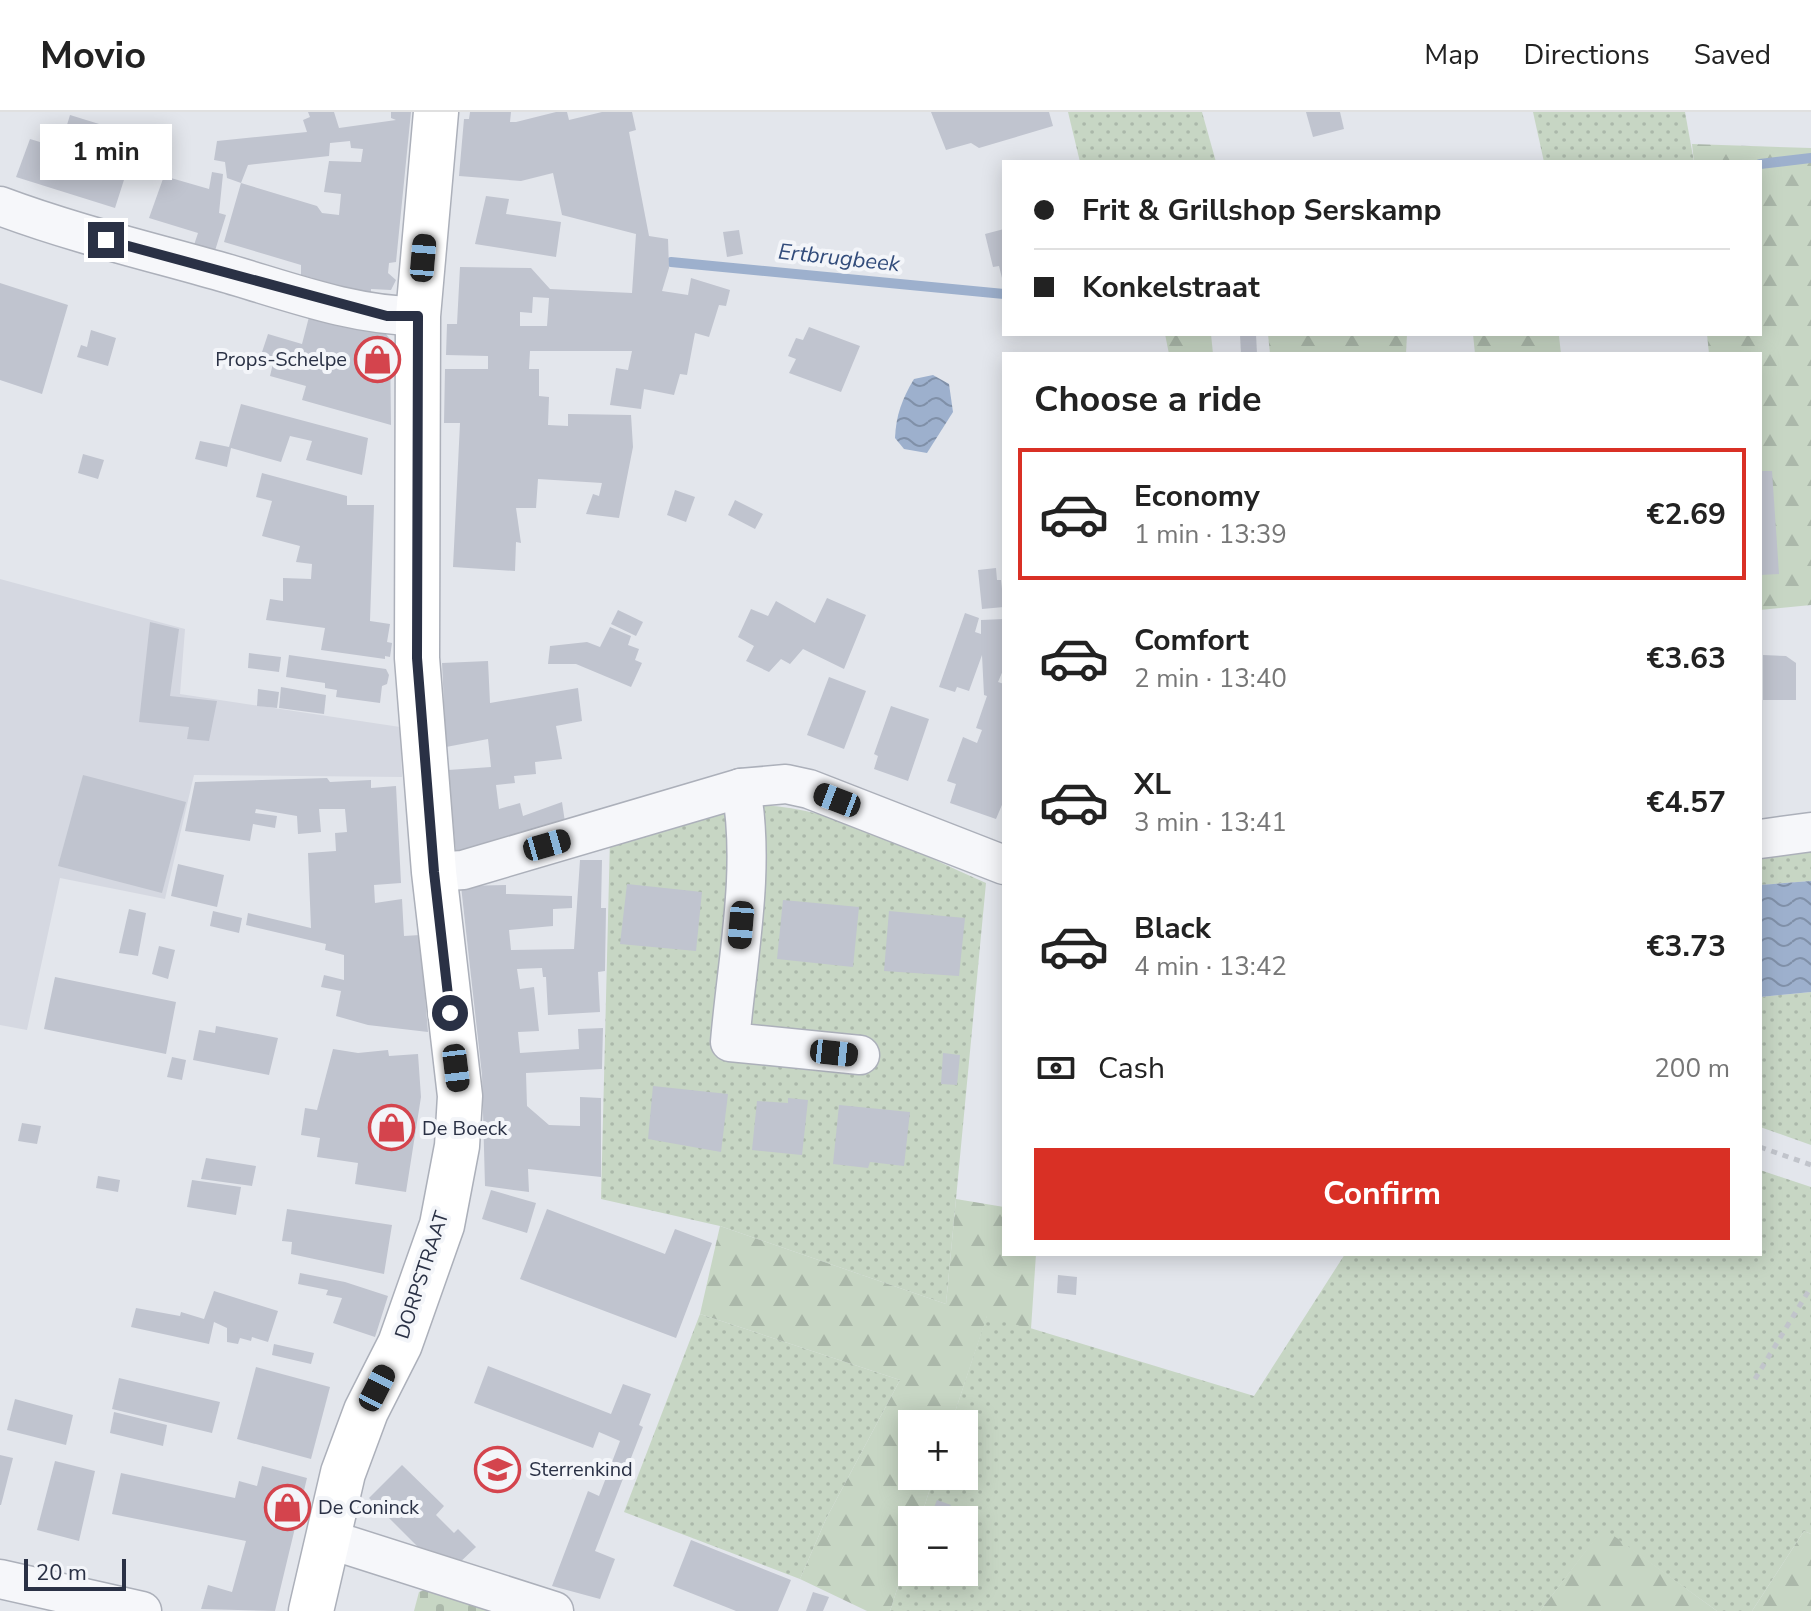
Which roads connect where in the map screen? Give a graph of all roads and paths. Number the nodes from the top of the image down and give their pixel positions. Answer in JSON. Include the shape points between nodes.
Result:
{"nodes":[{"id":1,"x":436,"y":112,"type":"edge"},
{"id":2,"x":0,"y":206,"type":"edge"},
{"id":3,"x":418,"y":316,"type":"junction"},
{"id":4,"x":741,"y":788,"type":"junction"},
{"id":5,"x":1811,"y":832,"type":"edge"},
{"id":6,"x":1762,"y":839,"type":"edge"},
{"id":7,"x":1002,"y":864,"type":"edge"},
{"id":8,"x":434,"y":872,"type":"junction"},
{"id":9,"x":860,"y":1055,"type":"dead end"},
{"id":10,"x":1762,"y":1148,"type":"edge"},
{"id":11,"x":1811,"y":1165,"type":"edge"},
{"id":12,"x":1811,"y":1287,"type":"edge"},
{"id":13,"x":1755,"y":1379,"type":"dead end"},
{"id":14,"x":328,"y":1539,"type":"junction"},
{"id":15,"x":0,"y":1579,"type":"edge"},
{"id":16,"x":142,"y":1611,"type":"edge"},
{"id":17,"x":311,"y":1611,"type":"edge"},
{"id":18,"x":554,"y":1611,"type":"edge"}],
"edges":[{"from":1,"to":3,"type":"street","name":"DORPSTRAAT"},
{"from":2,"to":3,"type":"street","via":[[53,226],[311,297],[387,316]]},
{"from":3,"to":8,"type":"street","name":"DORPSTRAAT","via":[[417,658]]},
{"from":4,"to":7,"type":"street","via":[[786,784],[809,789]]},
{"from":4,"to":8,"type":"street","via":[[463,870]]},
{"from":4,"to":9,"type":"street","via":[[746,867],[730,1042]]},
{"from":5,"to":6,"type":"street"},
{"from":8,"to":14,"type":"street","name":"DORPSTRAAT","via":[[460,1096],[457,1146],[442,1225],[400,1344],[366,1411],[343,1473]]},
{"from":10,"to":11,"type":"path"},
{"from":12,"to":13,"type":"path"},
{"from":14,"to":17,"type":"street","name":"DORPSTRAAT"},
{"from":14,"to":18,"type":"street"},
{"from":15,"to":16,"type":"street"}]}
